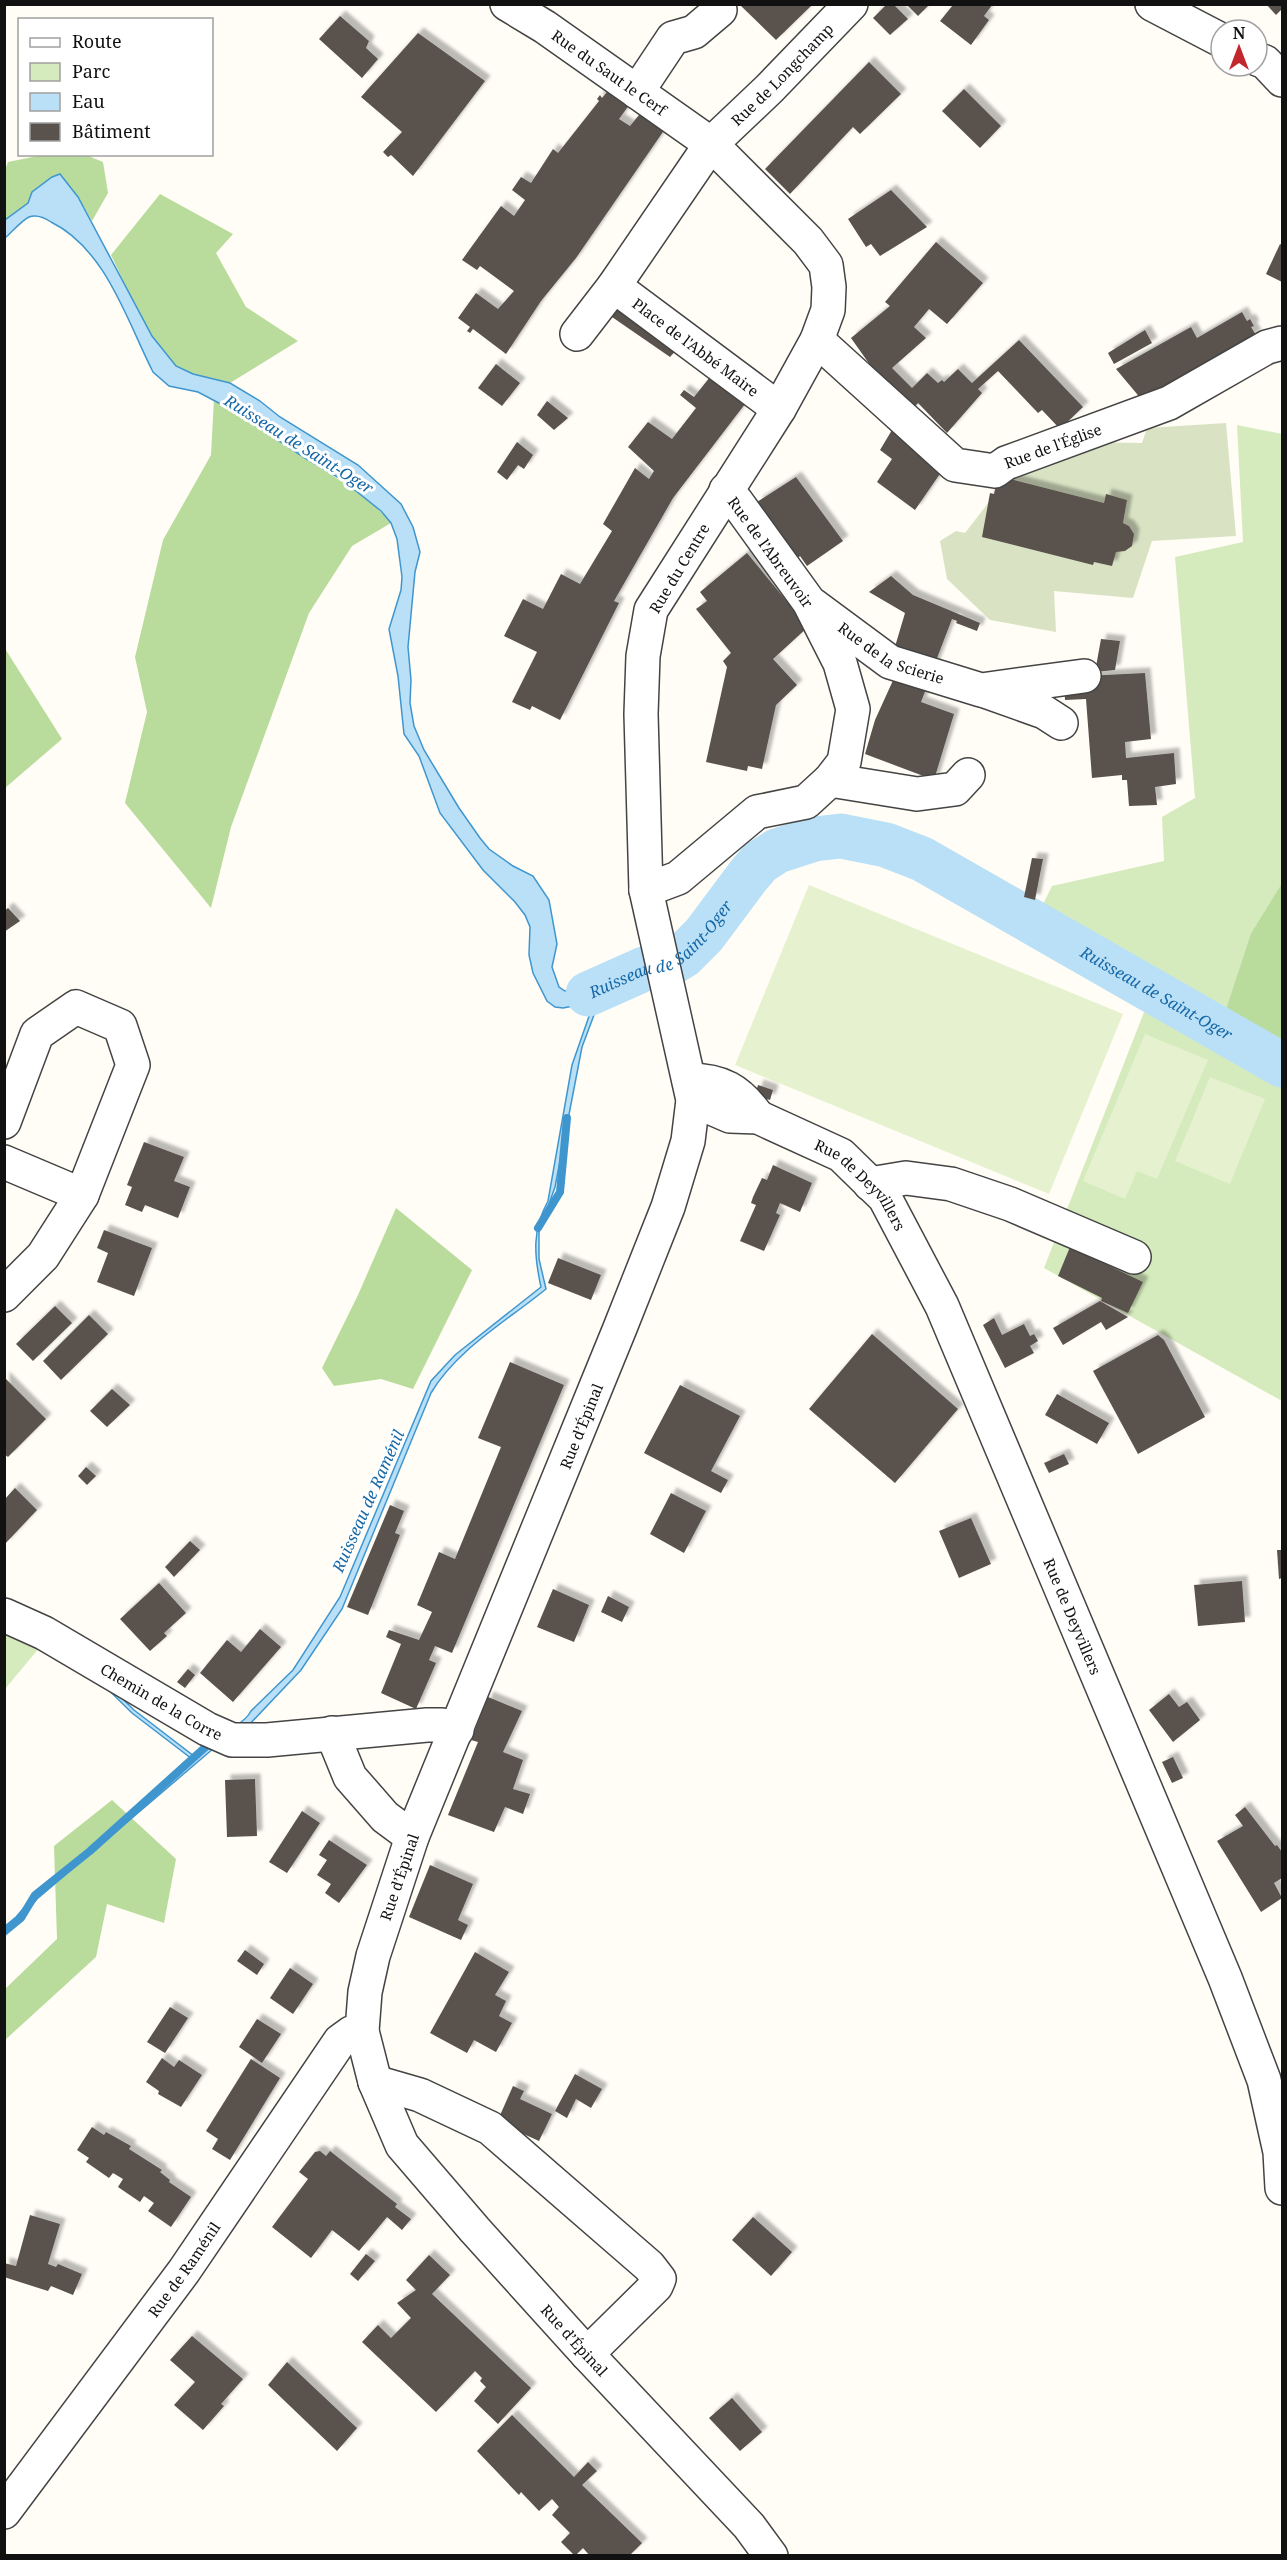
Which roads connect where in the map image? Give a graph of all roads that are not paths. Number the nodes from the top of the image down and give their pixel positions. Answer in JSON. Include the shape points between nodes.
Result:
{"nodes":[{"id":1,"x":507,"y":4,"type":"edge"},
{"id":2,"x":851,"y":4,"type":"edge"},
{"id":3,"x":1152,"y":4,"type":"edge"},
{"id":4,"x":720,"y":10,"type":"dead end"},
{"id":5,"x":1209,"y":34,"type":"edge"},
{"id":6,"x":637,"y":92,"type":"junction"},
{"id":7,"x":711,"y":144,"type":"junction"},
{"id":8,"x":614,"y":285,"type":"junction"},
{"id":9,"x":577,"y":334,"type":"dead end"},
{"id":10,"x":817,"y":340,"type":"junction"},
{"id":11,"x":1282,"y":343,"type":"edge"},
{"id":12,"x":779,"y":409,"type":"junction"},
{"id":13,"x":726,"y":490,"type":"junction"},
{"id":14,"x":809,"y":602,"type":"junction"},
{"id":15,"x":1084,"y":676,"type":"dead end"},
{"id":16,"x":981,"y":690,"type":"junction"},
{"id":17,"x":1061,"y":723,"type":"dead end"},
{"id":18,"x":968,"y":776,"type":"dead end"},
{"id":19,"x":830,"y":780,"type":"junction"},
{"id":20,"x":646,"y":890,"type":"junction"},
{"id":21,"x":691,"y":1090,"type":"junction"},
{"id":22,"x":4,"y":1122,"type":"edge"},
{"id":23,"x":4,"y":1162,"type":"edge"},
{"id":24,"x":870,"y":1184,"type":"junction"},
{"id":25,"x":82,"y":1195,"type":"junction"},
{"id":26,"x":1134,"y":1257,"type":"dead end"},
{"id":27,"x":4,"y":1295,"type":"edge"},
{"id":28,"x":4,"y":1615,"type":"edge"},
{"id":29,"x":457,"y":1730,"type":"junction"},
{"id":30,"x":332,"y":1733,"type":"junction"},
{"id":31,"x":412,"y":1837,"type":"junction"},
{"id":32,"x":362,"y":2031,"type":"junction"},
{"id":33,"x":375,"y":2082,"type":"junction"},
{"id":34,"x":1282,"y":2188,"type":"edge"},
{"id":35,"x":588,"y":2354,"type":"junction"},
{"id":36,"x":4,"y":2512,"type":"edge"},
{"id":37,"x":771,"y":2556,"type":"edge"}],
"edges":[{"from":1,"to":6,"type":"street","name":"Rue du Saut le Cerf"},
{"from":2,"to":7,"type":"street","name":"Rue de Longchamp"},
{"from":3,"to":5,"type":"street"},
{"from":4,"to":6,"type":"street","via":[[694,32],[673,38]]},
{"from":6,"to":7,"type":"street","name":"Rue du Saut le Cerf"},
{"from":7,"to":8,"type":"street"},
{"from":7,"to":10,"type":"street","name":"Rue du Centre","via":[[808,241],[826,265],[828,310]]},
{"from":8,"to":9,"type":"street"},
{"from":8,"to":12,"type":"street","name":"Place de l'Abbé Maire"},
{"from":10,"to":11,"type":"street","name":"Rue de l'Église","via":[[955,465],[995,471],[1006,463],[1169,403],[1267,347]]},
{"from":10,"to":12,"type":"street","name":"Rue du Centre"},
{"from":12,"to":13,"type":"street","name":"Rue du Centre"},
{"from":13,"to":14,"type":"street","name":"Rue de l’Abreuvoir"},
{"from":13,"to":20,"type":"street","name":"Rue du Centre","via":[[651,610],[643,656],[641,714]]},
{"from":14,"to":16,"type":"street","name":"Rue de la Scierie","via":[[890,662]]},
{"from":14,"to":19,"type":"street","name":"Rue de l’Abreuvoir","via":[[840,663],[853,709],[844,762]]},
{"from":15,"to":16,"type":"street","name":"Rue de la Scierie"},
{"from":16,"to":17,"type":"street","name":"Rue de la Scierie","via":[[1044,712]]},
{"from":18,"to":19,"type":"street","via":[[955,789],[917,795]]},
{"from":19,"to":20,"type":"street","name":"Rue de l’Abreuvoir","via":[[806,802],[757,812],[678,878]]},
{"from":20,"to":21,"type":"street","name":"Rue du Centre"},
{"from":21,"to":24,"type":"street","name":"Rue de Deyvillers","via":[[710,1080],[723,1084],[748,1103],[758,1117],[841,1155]]},
{"from":21,"to":29,"type":"street","name":"Rue d’Épinal","via":[[688,1141],[668,1206]]},
{"from":22,"to":25,"type":"street","via":[[38,1034],[76,1008],[120,1026],[133,1065]]},
{"from":23,"to":25,"type":"street"},
{"from":24,"to":26,"type":"street","via":[[906,1178],[951,1184],[1010,1204]]},
{"from":24,"to":34,"type":"street","name":"Rue de Deyvillers","via":[[885,1198],[942,1306],[1225,1978],[1264,2080],[1280,2152]]},
{"from":25,"to":27,"type":"street","via":[[43,1256]]},
{"from":28,"to":30,"type":"street","name":"Chemin de la Corre","via":[[44,1633],[219,1735],[267,1740]]},
{"from":29,"to":30,"type":"street","name":"Chemin de la Corre","via":[[427,1725]]},
{"from":29,"to":31,"type":"street","name":"Rue d’Épinal"},
{"from":30,"to":31,"type":"street","via":[[350,1777],[385,1817]]},
{"from":31,"to":32,"type":"street","name":"Rue d’Épinal","via":[[373,1956]]},
{"from":32,"to":33,"type":"street","name":"Rue d’Épinal"},
{"from":32,"to":36,"type":"street","name":"Rue de Raménil","via":[[340,2041],[183,2271]]},
{"from":33,"to":35,"type":"street","name":"Rue d’Épinal","via":[[402,2145]]},
{"from":33,"to":35,"type":"street","via":[[420,2095],[490,2128],[649,2266],[659,2279],[656,2286]]},
{"from":35,"to":37,"type":"street","name":"Rue d’Épinal","via":[[741,2518]]}]}
